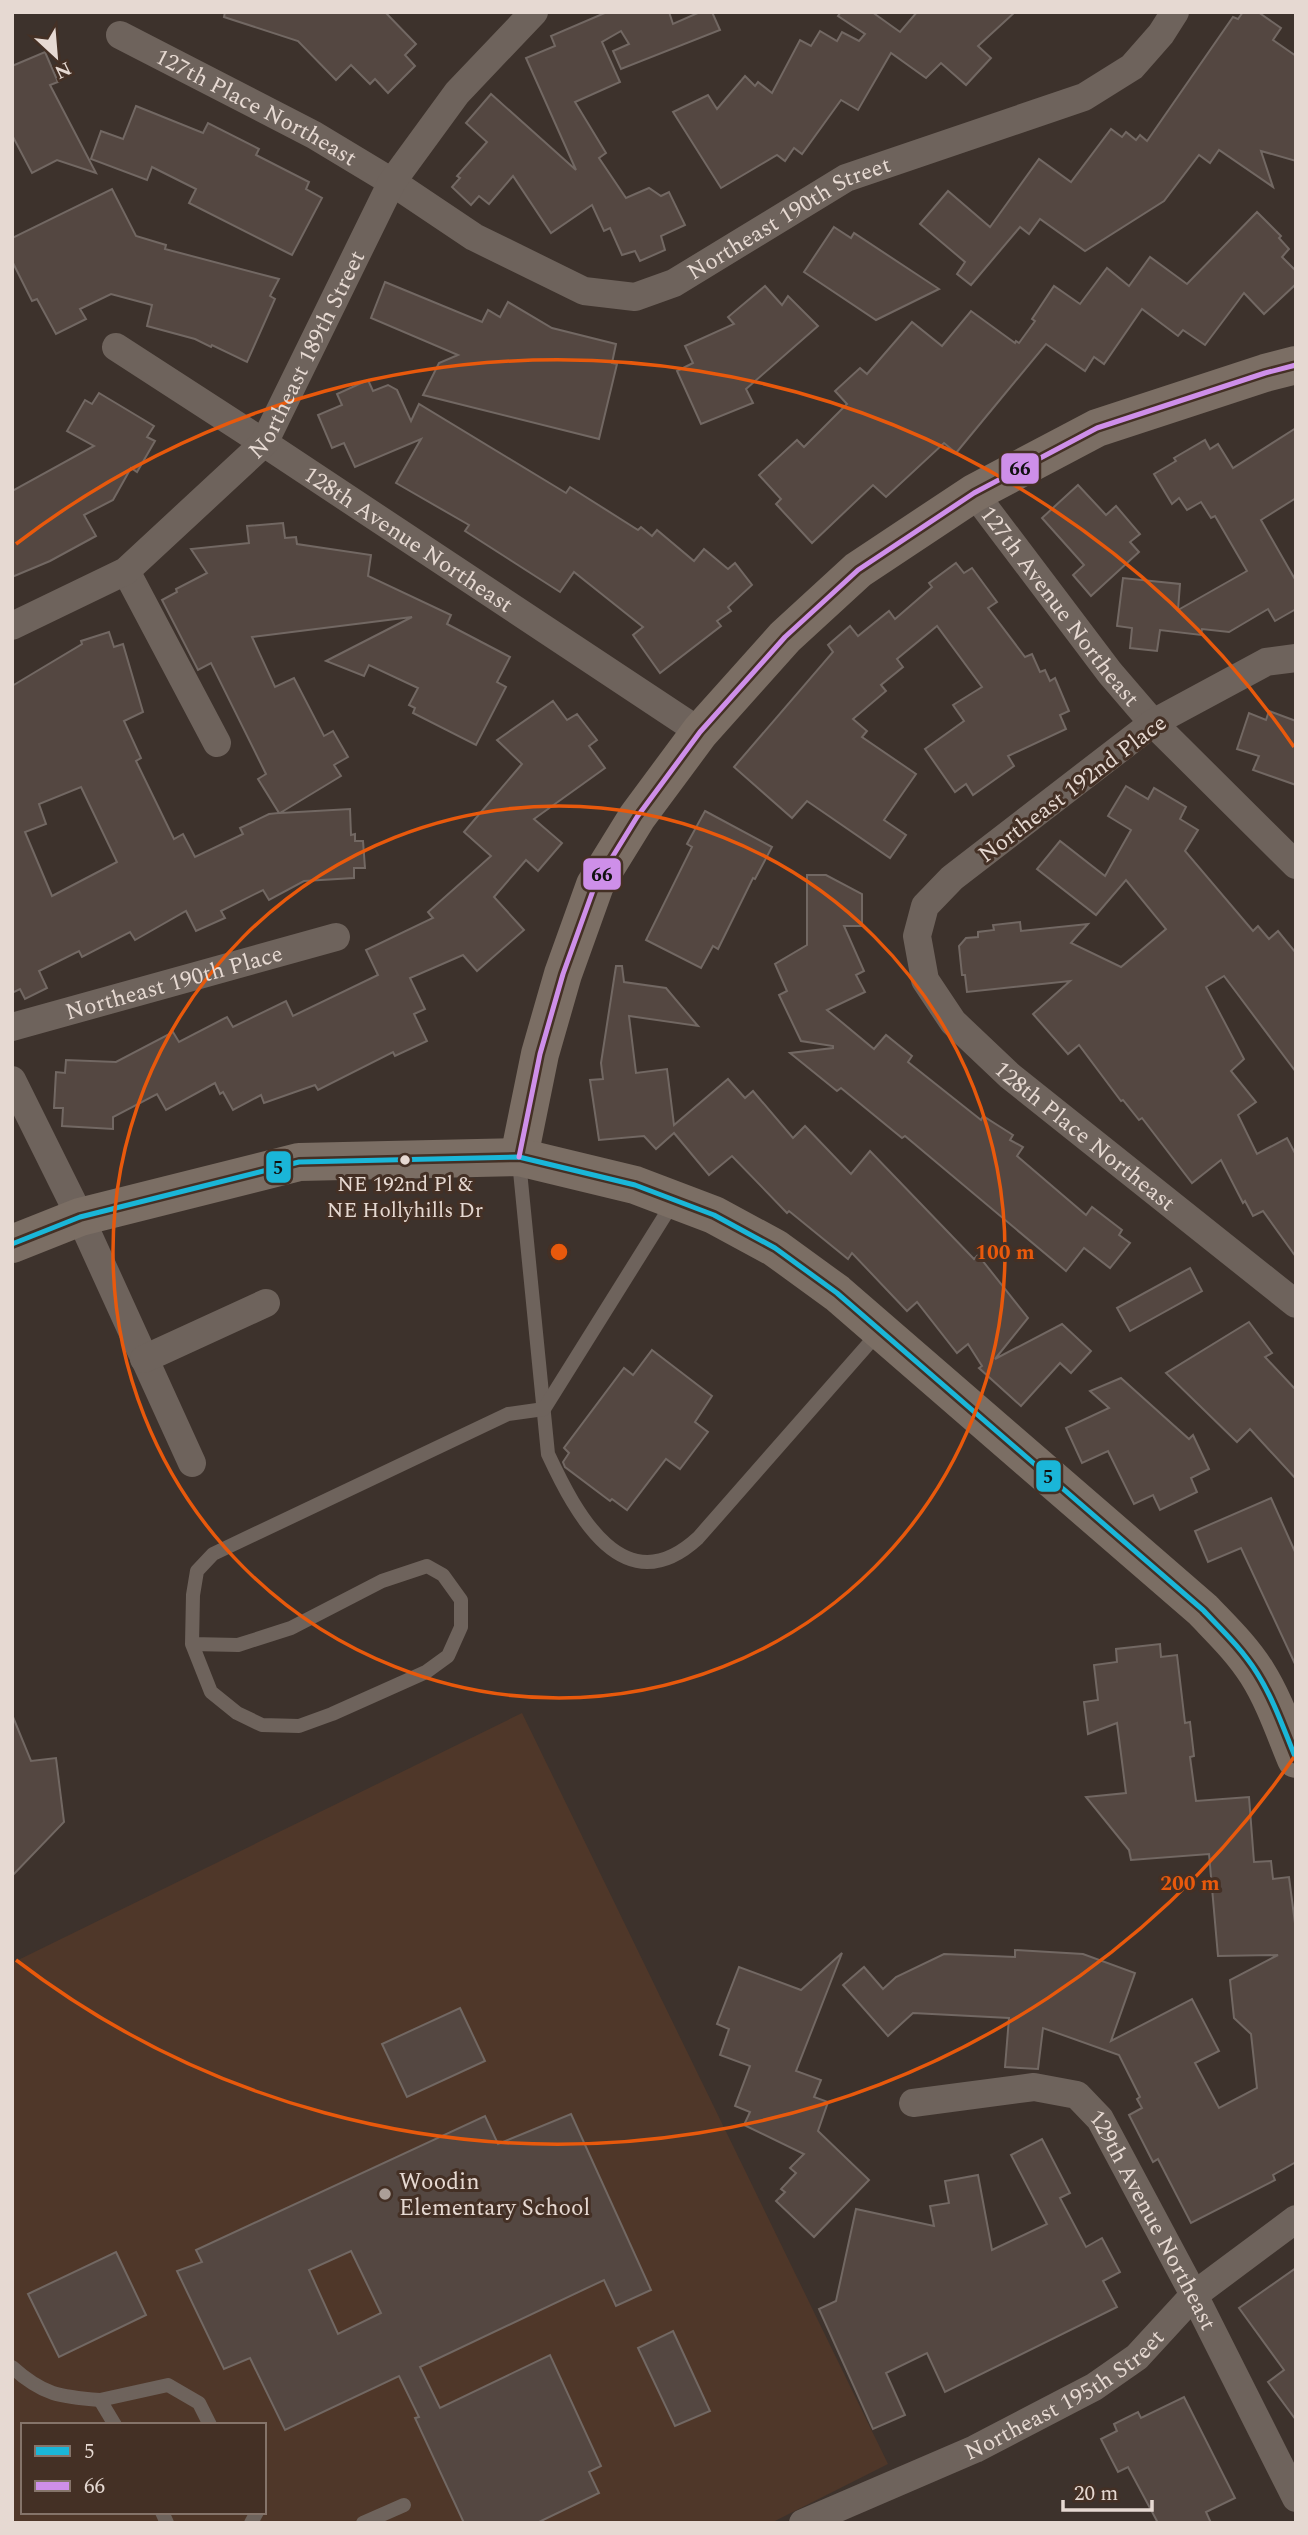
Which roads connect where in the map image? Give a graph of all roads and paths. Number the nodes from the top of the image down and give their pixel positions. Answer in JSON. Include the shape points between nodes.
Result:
{"nodes":[{"id":1,"x":534,"y":12,"type":"edge"},
{"id":2,"x":1175,"y":12,"type":"edge"},
{"id":3,"x":120,"y":35,"type":"dead end"},
{"id":4,"x":392,"y":182,"type":"junction"},
{"id":5,"x":116,"y":347,"type":"dead end"},
{"id":6,"x":1296,"y":365,"type":"edge"},
{"id":7,"x":264,"y":443,"type":"junction"},
{"id":8,"x":974,"y":493,"type":"junction"},
{"id":9,"x":126,"y":571,"type":"junction"},
{"id":10,"x":12,"y":626,"type":"edge"},
{"id":11,"x":1296,"y":658,"type":"edge"},
{"id":12,"x":1153,"y":723,"type":"junction"},
{"id":13,"x":700,"y":733,"type":"junction"},
{"id":14,"x":217,"y":743,"type":"dead end"},
{"id":15,"x":1296,"y":864,"type":"edge"},
{"id":16,"x":917,"y":936,"type":"joint"},
{"id":17,"x":337,"y":937,"type":"dead end"},
{"id":18,"x":12,"y":1027,"type":"edge"},
{"id":19,"x":12,"y":1080,"type":"edge"},
{"id":20,"x":519,"y":1157,"type":"junction"},
{"id":21,"x":674,"y":1200,"type":"junction"},
{"id":22,"x":80,"y":1217,"type":"junction"},
{"id":23,"x":12,"y":1244,"type":"edge"},
{"id":24,"x":266,"y":1303,"type":"dead end"},
{"id":25,"x":1296,"y":1304,"type":"edge"},
{"id":26,"x":880,"y":1331,"type":"junction"},
{"id":27,"x":144,"y":1359,"type":"junction"},
{"id":28,"x":544,"y":1409,"type":"junction"},
{"id":29,"x":192,"y":1463,"type":"dead end"},
{"id":30,"x":192,"y":1644,"type":"junction"},
{"id":31,"x":1296,"y":1759,"type":"edge"},
{"id":32,"x":913,"y":2103,"type":"dead end"},
{"id":33,"x":1296,"y":2219,"type":"edge"},
{"id":34,"x":1194,"y":2295,"type":"junction"},
{"id":35,"x":12,"y":2367,"type":"edge"},
{"id":36,"x":100,"y":2400,"type":"junction"},
{"id":37,"x":115,"y":2423,"type":"edge"},
{"id":38,"x":210,"y":2423,"type":"edge"},
{"id":39,"x":1296,"y":2498,"type":"edge"},
{"id":40,"x":404,"y":2505,"type":"dead end"},
{"id":41,"x":363,"y":2523,"type":"edge"},
{"id":42,"x":803,"y":2523,"type":"edge"}],
"edges":[{"from":1,"to":4,"type":"street","name":"Northeast 189th Street","via":[[457,93]]},
{"from":2,"to":4,"type":"street","name":"Northeast 190th Street","via":[[1132,66],[1084,97],[846,177],[674,284],[635,297],[584,291],[474,237]]},
{"from":3,"to":4,"type":"street","name":"127th Place Northeast","via":[[314,135]]},
{"from":4,"to":7,"type":"street","name":"Northeast 189th Street"},
{"from":5,"to":7,"type":"street","name":"128th Avenue Northeast"},
{"from":6,"to":8,"type":"main road","via":[[1097,428]]},
{"from":7,"to":9,"type":"street","name":"Northeast 189th Street"},
{"from":7,"to":13,"type":"street","name":"128th Avenue Northeast"},
{"from":8,"to":12,"type":"street","name":"127th Avenue Northeast"},
{"from":8,"to":13,"type":"main road","via":[[859,570],[785,637]]},
{"from":9,"to":10,"type":"street","name":"Northeast 189th Street"},
{"from":9,"to":14,"type":"street"},
{"from":11,"to":12,"type":"street","name":"Northeast 192nd Place","via":[[1266,662]]},
{"from":12,"to":15,"type":"street","name":"127th Avenue Northeast"},
{"from":12,"to":16,"type":"street","name":"Northeast 192nd Place","via":[[952,878],[925,906]]},
{"from":13,"to":20,"type":"main road","via":[[637,817],[595,885],[540,1054]]},
{"from":16,"to":25,"type":"street","name":"128th Place Northeast","via":[[925,980],[953,1022],[1010,1076]]},
{"from":17,"to":18,"type":"street","name":"Northeast 190th Place"},
{"from":19,"to":22,"type":"street"},
{"from":20,"to":21,"type":"main road","via":[[635,1185]]},
{"from":20,"to":22,"type":"main road","via":[[299,1161]]},
{"from":20,"to":28,"type":"lane"},
{"from":21,"to":26,"type":"main road","via":[[714,1215],[775,1248]]},
{"from":21,"to":28,"type":"lane"},
{"from":22,"to":23,"type":"main road"},
{"from":22,"to":27,"type":"street"},
{"from":24,"to":27,"type":"street"},
{"from":26,"to":28,"type":"lane","via":[[698,1538],[655,1563],[636,1562],[593,1532],[548,1454]]},
{"from":26,"to":31,"type":"main road","via":[[1236,1644],[1272,1700]]},
{"from":27,"to":29,"type":"street"},
{"from":28,"to":30,"type":"lane","via":[[508,1414],[213,1554],[197,1572]]},
{"from":30,"to":30,"type":"lane","via":[[211,1692],[237,1713],[262,1725],[299,1726],[426,1672],[448,1656],[461,1627],[461,1600],[443,1574],[427,1566],[382,1581],[291,1628],[238,1645]]},
{"from":32,"to":34,"type":"street","name":"129th Avenue Northeast","via":[[1034,2087],[1077,2095],[1100,2119]]},
{"from":33,"to":34,"type":"street","name":"Northeast 195th Street"},
{"from":34,"to":39,"type":"street","name":"129th Avenue Northeast"},
{"from":34,"to":42,"type":"street","name":"Northeast 195th Street","via":[[1137,2357],[1094,2387],[975,2449]]},
{"from":35,"to":36,"type":"lane","via":[[29,2383],[60,2397]]},
{"from":36,"to":37,"type":"lane"},
{"from":36,"to":38,"type":"lane","via":[[168,2385],[199,2403]]},
{"from":40,"to":41,"type":"lane"}]}
